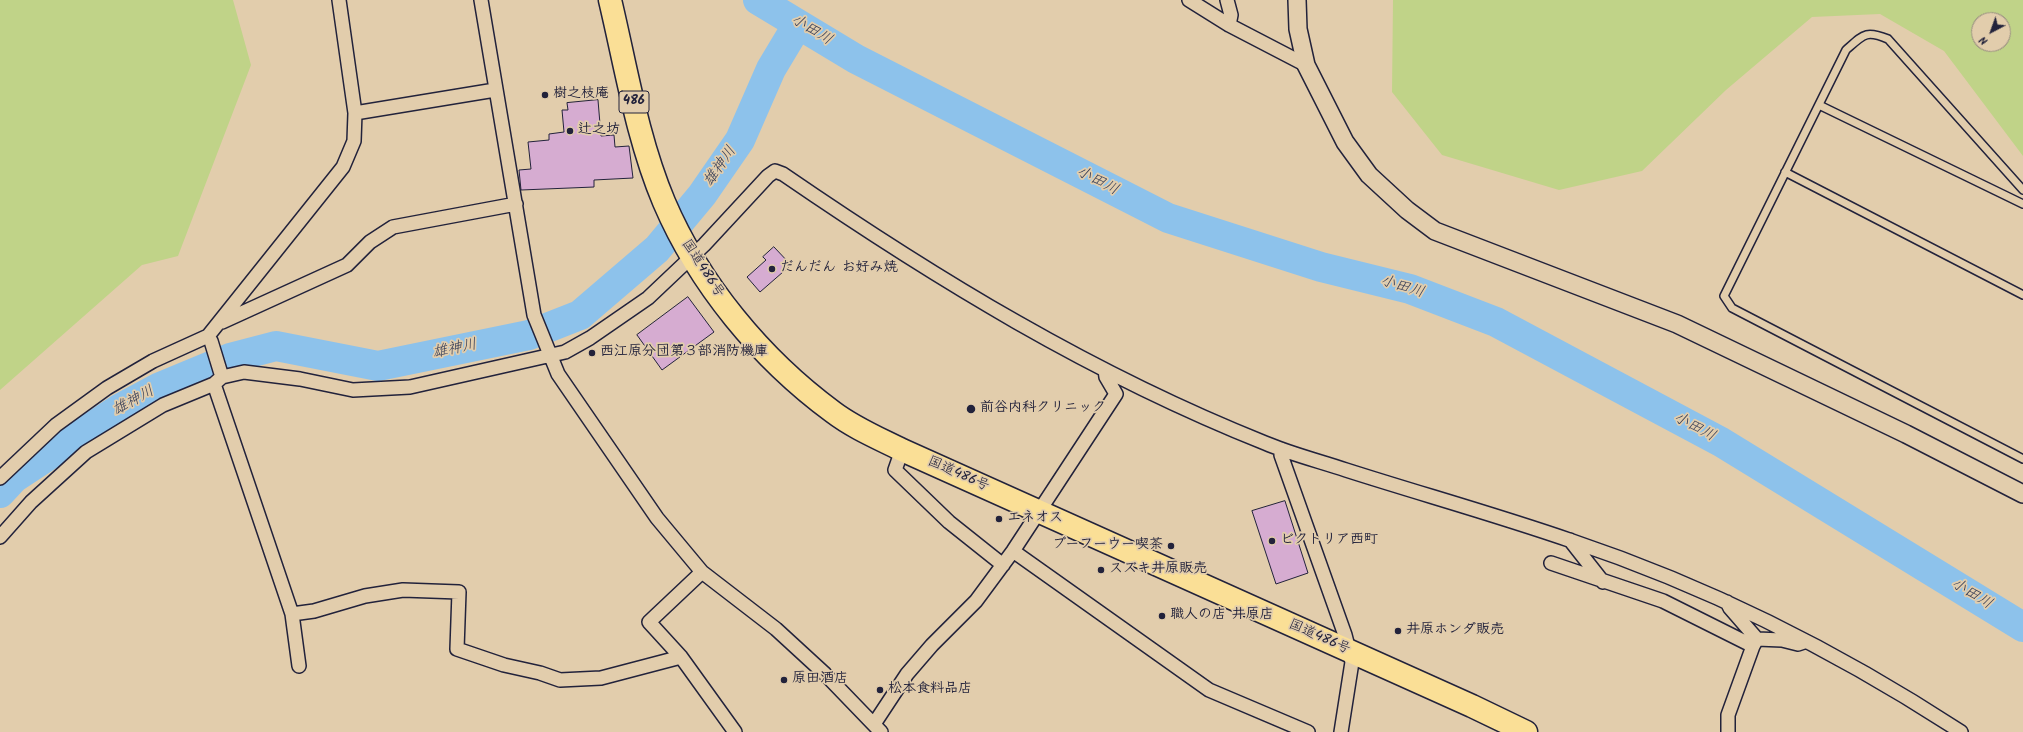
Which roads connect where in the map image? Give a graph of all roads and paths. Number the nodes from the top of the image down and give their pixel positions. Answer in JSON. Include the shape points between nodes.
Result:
{"nodes":[{"id":1,"x":339,"y":0,"type":"edge"},
{"id":2,"x":481,"y":0,"type":"edge"},
{"id":3,"x":610,"y":0,"type":"edge"},
{"id":4,"x":1188,"y":0,"type":"edge"},
{"id":5,"x":1227,"y":0,"type":"edge"},
{"id":6,"x":1297,"y":0,"type":"edge"},
{"id":7,"x":1230,"y":25,"type":"junction"},
{"id":8,"x":1306,"y":65,"type":"junction"},
{"id":9,"x":496,"y":90,"type":"junction"},
{"id":10,"x":1819,"y":105,"type":"junction"},
{"id":11,"x":355,"y":113,"type":"junction"},
{"id":12,"x":1785,"y":172,"type":"junction"},
{"id":13,"x":2023,"y":190,"type":"edge"},
{"id":14,"x":516,"y":204,"type":"junction"},
{"id":15,"x":2023,"y":204,"type":"edge"},
{"id":16,"x":689,"y":253,"type":"junction"},
{"id":17,"x":2023,"y":295,"type":"edge"},
{"id":18,"x":220,"y":324,"type":"junction"},
{"id":19,"x":210,"y":338,"type":"junction"},
{"id":20,"x":549,"y":353,"type":"junction"},
{"id":21,"x":1105,"y":370,"type":"junction"},
{"id":22,"x":218,"y":377,"type":"junction"},
{"id":23,"x":1281,"y":449,"type":"junction"},
{"id":24,"x":902,"y":450,"type":"junction"},
{"id":25,"x":2023,"y":459,"type":"edge"},
{"id":26,"x":0,"y":478,"type":"edge"},
{"id":27,"x":2023,"y":494,"type":"edge"},
{"id":28,"x":1039,"y":511,"type":"junction"},
{"id":29,"x":0,"y":536,"type":"edge"},
{"id":30,"x":1570,"y":540,"type":"junction"},
{"id":31,"x":1013,"y":551,"type":"junction"},
{"id":32,"x":1551,"y":563,"type":"dead end"},
{"id":33,"x":1003,"y":565,"type":"junction"},
{"id":34,"x":702,"y":572,"type":"junction"},
{"id":35,"x":1603,"y":582,"type":"junction"},
{"id":36,"x":1727,"y":601,"type":"junction"},
{"id":37,"x":292,"y":614,"type":"junction"},
{"id":38,"x":1807,"y":641,"type":"junction"},
{"id":39,"x":1755,"y":643,"type":"junction"},
{"id":40,"x":1348,"y":651,"type":"junction"},
{"id":41,"x":681,"y":657,"type":"junction"},
{"id":42,"x":299,"y":666,"type":"dead end"},
{"id":43,"x":877,"y":728,"type":"edge"},
{"id":44,"x":735,"y":732,"type":"edge"},
{"id":45,"x":1308,"y":732,"type":"edge"},
{"id":46,"x":1341,"y":732,"type":"edge"},
{"id":47,"x":1526,"y":732,"type":"edge"},
{"id":48,"x":1728,"y":732,"type":"edge"},
{"id":49,"x":1960,"y":732,"type":"edge"}],
"edges":[{"from":1,"to":11,"type":"street"},
{"from":2,"to":9,"type":"street"},
{"from":3,"to":16,"type":"highway","name":"国道486号","number":"486","via":[[645,147],[664,202]]},
{"from":4,"to":7,"type":"street"},
{"from":5,"to":7,"type":"street","via":[[1231,15]]},
{"from":6,"to":8,"type":"street","via":[[1298,29]]},
{"from":7,"to":8,"type":"street"},
{"from":8,"to":27,"type":"street","via":[[1345,142],[1369,175],[1407,210],[1435,231],[1677,324],[1906,434]]},
{"from":9,"to":11,"type":"street"},
{"from":9,"to":14,"type":"street"},
{"from":10,"to":12,"type":"lane"},
{"from":10,"to":13,"type":"lane","via":[[1846,50],[1860,37],[1873,33],[1888,39]]},
{"from":10,"to":15,"type":"lane"},
{"from":11,"to":18,"type":"street","via":[[354,141],[344,167]]},
{"from":12,"to":17,"type":"lane"},
{"from":12,"to":25,"type":"lane","via":[[1724,296],[1732,308]]},
{"from":14,"to":18,"type":"street","via":[[393,227],[370,242],[347,265]]},
{"from":14,"to":20,"type":"street","via":[[534,315]]},
{"from":16,"to":20,"type":"street","via":[[641,302],[590,338],[565,352]]},
{"from":16,"to":21,"type":"street","via":[[775,171],[969,296]]},
{"from":16,"to":24,"type":"highway","name":"国道486号","number":"486","via":[[733,316],[778,366],[833,412],[862,431]]},
{"from":18,"to":19,"type":"street"},
{"from":19,"to":22,"type":"street"},
{"from":19,"to":26,"type":"street","via":[[153,361],[107,388],[56,425]]},
{"from":20,"to":22,"type":"street","via":[[410,387],[353,390],[300,379],[244,372]]},
{"from":20,"to":34,"type":"street","via":[[558,374],[657,518]]},
{"from":21,"to":23,"type":"street","via":[[1190,411]]},
{"from":21,"to":28,"type":"street","via":[[1106,377],[1116,394]]},
{"from":22,"to":29,"type":"street","via":[[163,405],[86,452],[31,502]]},
{"from":22,"to":37,"type":"street"},
{"from":23,"to":30,"type":"street"},
{"from":23,"to":40,"type":"street","via":[[1345,635]]},
{"from":24,"to":28,"type":"highway","name":"国道486号","number":"486"},
{"from":24,"to":33,"type":"street","via":[[895,470],[949,522]]},
{"from":28,"to":31,"type":"street"},
{"from":28,"to":40,"type":"highway","name":"国道486号","number":"486"},
{"from":30,"to":35,"type":"street"},
{"from":30,"to":36,"type":"street","via":[[1658,572]]},
{"from":31,"to":33,"type":"street"},
{"from":31,"to":45,"type":"street","via":[[1209,690]]},
{"from":32,"to":35,"type":"street"},
{"from":33,"to":43,"type":"street","via":[[976,601],[907,674]]},
{"from":34,"to":41,"type":"street","via":[[649,622]]},
{"from":34,"to":43,"type":"street","via":[[776,629],[825,674]]},
{"from":35,"to":39,"type":"street","via":[[1663,601]]},
{"from":36,"to":38,"type":"street"},
{"from":36,"to":39,"type":"street"},
{"from":37,"to":41,"type":"street","via":[[314,611],[365,596],[404,590],[459,592],[457,649],[504,665],[560,680],[601,678]]},
{"from":37,"to":42,"type":"street"},
{"from":38,"to":39,"type":"street","via":[[1798,644],[1782,640]]},
{"from":38,"to":49,"type":"street","via":[[1860,669]]},
{"from":39,"to":48,"type":"street","via":[[1728,715]]},
{"from":40,"to":46,"type":"street","via":[[1352,662]]},
{"from":40,"to":47,"type":"highway","name":"国道486号","number":"486"},
{"from":41,"to":44,"type":"street"}]}
